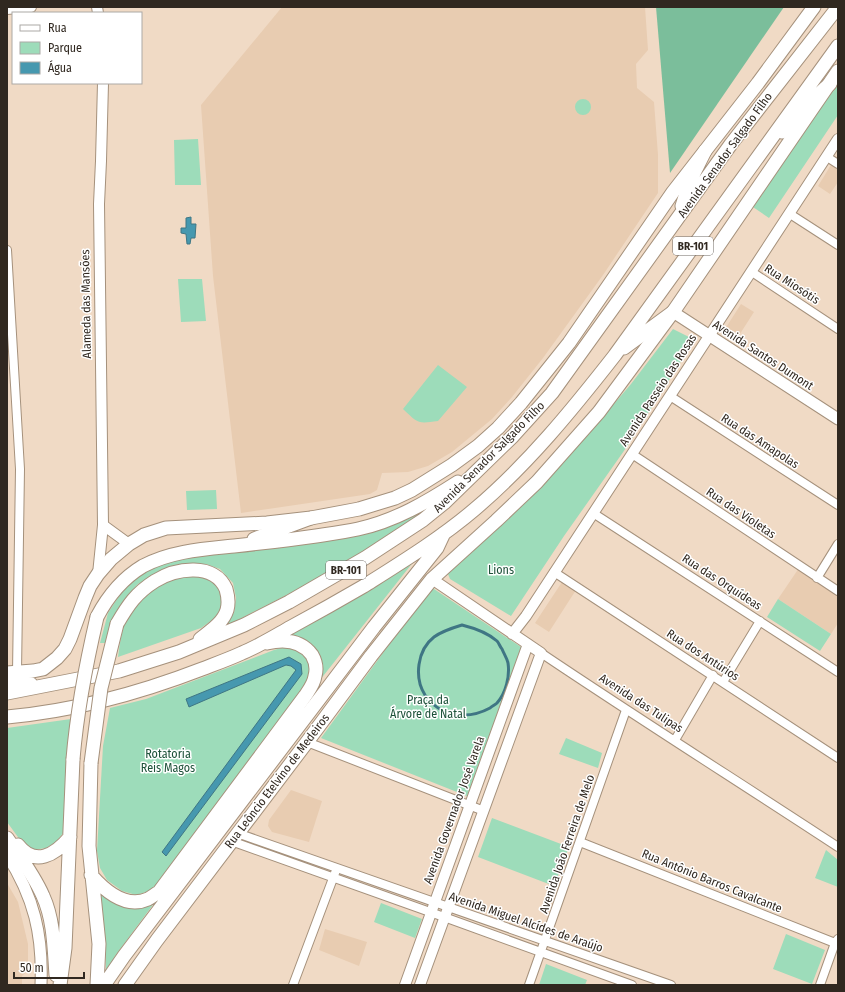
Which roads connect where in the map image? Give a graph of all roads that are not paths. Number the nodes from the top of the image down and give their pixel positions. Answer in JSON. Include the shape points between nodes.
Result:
{"nodes":[{"id":1,"x":30,"y":7,"type":"edge"},
{"id":2,"x":814,"y":7,"type":"edge"},
{"id":3,"x":838,"y":7,"type":"edge"},
{"id":4,"x":7,"y":9,"type":"edge"},
{"id":5,"x":838,"y":46,"type":"edge"},
{"id":6,"x":838,"y":71,"type":"edge"},
{"id":7,"x":103,"y":84,"type":"edge"},
{"id":8,"x":830,"y":84,"type":"junction"},
{"id":9,"x":772,"y":138,"type":"junction"},
{"id":10,"x":838,"y":139,"type":"edge"},
{"id":11,"x":705,"y":151,"type":"junction"},
{"id":12,"x":827,"y":157,"type":"junction"},
{"id":13,"x":838,"y":164,"type":"edge"},
{"id":14,"x":790,"y":214,"type":"junction"},
{"id":15,"x":677,"y":220,"type":"junction"},
{"id":16,"x":838,"y":245,"type":"edge"},
{"id":17,"x":7,"y":250,"type":"edge"},
{"id":18,"x":752,"y":272,"type":"junction"},
{"id":19,"x":673,"y":312,"type":"junction"},
{"id":20,"x":838,"y":329,"type":"edge"},
{"id":21,"x":710,"y":336,"type":"junction"},
{"id":22,"x":615,"y":355,"type":"junction"},
{"id":23,"x":670,"y":396,"type":"junction"},
{"id":24,"x":838,"y":419,"type":"edge"},
{"id":25,"x":632,"y":454,"type":"junction"},
{"id":26,"x":482,"y":467,"type":"junction"},
{"id":27,"x":838,"y":505,"type":"edge"},
{"id":28,"x":593,"y":513,"type":"junction"},
{"id":29,"x":311,"y":518,"type":"junction"},
{"id":30,"x":102,"y":525,"type":"junction"},
{"id":31,"x":445,"y":533,"type":"junction"},
{"id":32,"x":129,"y":544,"type":"junction"},
{"id":33,"x":838,"y":544,"type":"edge"},
{"id":34,"x":234,"y":546,"type":"junction"},
{"id":35,"x":554,"y":572,"type":"junction"},
{"id":36,"x":98,"y":574,"type":"junction"},
{"id":37,"x":817,"y":578,"type":"junction"},
{"id":38,"x":432,"y":579,"type":"junction"},
{"id":39,"x":838,"y":591,"type":"edge"},
{"id":40,"x":760,"y":621,"type":"junction"},
{"id":41,"x":512,"y":634,"type":"junction"},
{"id":42,"x":259,"y":644,"type":"junction"},
{"id":43,"x":528,"y":644,"type":"junction"},
{"id":44,"x":193,"y":646,"type":"junction"},
{"id":45,"x":541,"y":653,"type":"junction"},
{"id":46,"x":838,"y":672,"type":"edge"},
{"id":47,"x":12,"y":673,"type":"edge"},
{"id":48,"x":713,"y":675,"type":"junction"},
{"id":49,"x":7,"y":681,"type":"edge"},
{"id":50,"x":723,"y":682,"type":"junction"},
{"id":51,"x":40,"y":686,"type":"junction"},
{"id":52,"x":7,"y":692,"type":"edge"},
{"id":53,"x":626,"y":710,"type":"junction"},
{"id":54,"x":36,"y":714,"type":"junction"},
{"id":55,"x":7,"y":717,"type":"edge"},
{"id":56,"x":7,"y":721,"type":"edge"},
{"id":57,"x":675,"y":740,"type":"junction"},
{"id":58,"x":307,"y":742,"type":"junction"},
{"id":59,"x":838,"y":758,"type":"edge"},
{"id":60,"x":470,"y":805,"type":"junction"},
{"id":61,"x":484,"y":811,"type":"junction"},
{"id":62,"x":7,"y":831,"type":"edge"},
{"id":63,"x":70,"y":837,"type":"junction"},
{"id":64,"x":234,"y":837,"type":"junction"},
{"id":65,"x":7,"y":838,"type":"edge"},
{"id":66,"x":580,"y":842,"type":"junction"},
{"id":67,"x":838,"y":847,"type":"edge"},
{"id":68,"x":7,"y":855,"type":"edge"},
{"id":69,"x":337,"y":868,"type":"junction"},
{"id":70,"x":91,"y":875,"type":"junction"},
{"id":71,"x":333,"y":877,"type":"junction"},
{"id":72,"x":433,"y":907,"type":"junction"},
{"id":73,"x":446,"y":912,"type":"junction"},
{"id":74,"x":546,"y":941,"type":"junction"},
{"id":75,"x":836,"y":941,"type":"edge"},
{"id":76,"x":541,"y":952,"type":"junction"},
{"id":77,"x":41,"y":985,"type":"edge"},
{"id":78,"x":59,"y":985,"type":"edge"},
{"id":79,"x":97,"y":985,"type":"edge"},
{"id":80,"x":104,"y":985,"type":"edge"},
{"id":81,"x":125,"y":985,"type":"edge"},
{"id":82,"x":294,"y":985,"type":"edge"},
{"id":83,"x":405,"y":985,"type":"edge"},
{"id":84,"x":420,"y":985,"type":"edge"},
{"id":85,"x":529,"y":985,"type":"edge"},
{"id":86,"x":632,"y":985,"type":"edge"},
{"id":87,"x":671,"y":985,"type":"edge"},
{"id":88,"x":820,"y":985,"type":"edge"}],
"edges":[{"from":1,"to":4,"type":"street"},
{"from":2,"to":11,"type":"main road","name":"Avenida Senador Salgado Filho"},
{"from":3,"to":15,"type":"main road","name":"Avenida Senador Salgado Filho","number":"BR-101","via":[[731,144]]},
{"from":5,"to":9,"type":"main road","name":"Avenida Senador Salgado Filho","number":"BR-101"},
{"from":6,"to":8,"type":"main road"},
{"from":7,"to":30,"type":"street","name":"Alameda das Mansões","via":[[98,204]]},
{"from":8,"to":9,"type":"main road","via":[[791,125]]},
{"from":8,"to":19,"type":"main road"},
{"from":9,"to":22,"type":"main road","name":"Avenida Senador Salgado Filho","number":"BR-101"},
{"from":10,"to":12,"type":"street","name":"Avenida Passeio das Rosas"},
{"from":11,"to":15,"type":"main road","via":[[690,182]]},
{"from":11,"to":29,"type":"main road","name":"Avenida Senador Salgado Filho","via":[[673,192],[569,343],[521,403],[488,437],[452,465],[395,498],[359,509]]},
{"from":12,"to":13,"type":"street"},
{"from":12,"to":14,"type":"street","name":"Avenida Passeio das Rosas"},
{"from":14,"to":16,"type":"street"},
{"from":14,"to":18,"type":"street","name":"Avenida Passeio das Rosas"},
{"from":15,"to":26,"type":"main road","name":"Avenida Senador Salgado Filho","number":"BR-101","via":[[552,393]]},
{"from":17,"to":47,"type":"street","via":[[20,469]]},
{"from":18,"to":20,"type":"street","name":"Rua Miosótis"},
{"from":18,"to":21,"type":"street","name":"Avenida Passeio das Rosas"},
{"from":19,"to":21,"type":"main road","name":"Avenida Santos Dumont"},
{"from":19,"to":22,"type":"main road"},
{"from":19,"to":38,"type":"main road","via":[[583,430],[537,482]]},
{"from":21,"to":23,"type":"street","name":"Avenida Passeio das Rosas"},
{"from":21,"to":24,"type":"main road","name":"Avenida Santos Dumont"},
{"from":22,"to":31,"type":"main road","name":"Avenida Senador Salgado Filho","number":"BR-101","via":[[569,414],[532,455]]},
{"from":23,"to":25,"type":"street","name":"Avenida Passeio das Rosas"},
{"from":23,"to":27,"type":"street","name":"Rua das Amapolas"},
{"from":25,"to":28,"type":"street","name":"Avenida Passeio das Rosas"},
{"from":25,"to":37,"type":"street","name":"Rua das Violetas"},
{"from":26,"to":34,"type":"main road","via":[[409,511],[377,524],[357,530]]},
{"from":26,"to":44,"type":"main road","name":"Avenida Senador Salgado Filho","number":"BR-101","via":[[423,520],[365,558],[283,606]]},
{"from":28,"to":35,"type":"street","name":"Avenida Passeio das Rosas"},
{"from":28,"to":40,"type":"street","name":"Rua das Orquídeas"},
{"from":29,"to":32,"type":"main road","name":"Avenida Senador Salgado Filho","via":[[166,528],[144,535]]},
{"from":29,"to":34,"type":"main road"},
{"from":30,"to":32,"type":"street"},
{"from":30,"to":36,"type":"street","name":"Alameda das Mansões"},
{"from":31,"to":42,"type":"main road","name":"Avenida Senador Salgado Filho","number":"BR-101","via":[[350,594]]},
{"from":31,"to":80,"type":"main road","via":[[437,548],[374,627]]},
{"from":32,"to":36,"type":"main road","name":"Avenida Senador Salgado Filho"},
{"from":33,"to":37,"type":"street"},
{"from":34,"to":63,"type":"main road","bridge":true,"via":[[174,554],[142,567],[113,591],[97,617],[81,693],[73,759]]},
{"from":35,"to":41,"type":"street","name":"Avenida Passeio das Rosas"},
{"from":35,"to":48,"type":"street","name":"Rua dos Antúrios"},
{"from":36,"to":47,"type":"main road","name":"Avenida Senador Salgado Filho","via":[[90,586],[62,653],[44,669]]},
{"from":37,"to":39,"type":"street","name":"Rua das Violetas"},
{"from":38,"to":41,"type":"street","name":"Avenida das Tulipas"},
{"from":38,"to":58,"type":"main road","name":"Rua Leôncio Etelvino de Medeiros"},
{"from":40,"to":46,"type":"street","name":"Rua das Orquídeas"},
{"from":40,"to":50,"type":"street"},
{"from":41,"to":43,"type":"street","name":"Avenida das Tulipas"},
{"from":42,"to":54,"type":"main road","name":"Avenida Senador Salgado Filho","number":"BR-101","via":[[236,656],[170,681],[95,702]]},
{"from":42,"to":70,"type":"main road","via":[[287,641],[301,644],[309,650],[315,659],[317,669],[305,696],[159,892],[149,899],[138,902],[125,900],[103,888]]},
{"from":43,"to":45,"type":"street","name":"Avenida das Tulipas"},
{"from":43,"to":60,"type":"street","name":"Avenida Governador José Varela"},
{"from":44,"to":51,"type":"main road","name":"Avenida Senador Salgado Filho","number":"BR-101","via":[[120,671]]},
{"from":44,"to":70,"type":"main road","bridge":true,"via":[[218,624],[227,610],[228,603],[227,592],[221,582],[202,571],[181,571],[156,580],[129,604],[117,624],[101,688],[91,762]]},
{"from":45,"to":53,"type":"street","name":"Avenida das Tulipas"},
{"from":45,"to":61,"type":"street"},
{"from":48,"to":50,"type":"street","name":"Rua dos Antúrios"},
{"from":48,"to":57,"type":"street"},
{"from":49,"to":51,"type":"main road"},
{"from":50,"to":59,"type":"street","name":"Rua dos Antúrios"},
{"from":51,"to":52,"type":"main road","name":"Avenida Senador Salgado Filho","number":"BR-101"},
{"from":53,"to":57,"type":"street","name":"Avenida das Tulipas"},
{"from":53,"to":66,"type":"street","name":"Avenida João Ferreira de Melo"},
{"from":54,"to":55,"type":"main road","name":"Avenida Senador Salgado Filho","number":"BR-101"},
{"from":54,"to":56,"type":"main road"},
{"from":57,"to":67,"type":"street","name":"Avenida das Tulipas"},
{"from":58,"to":60,"type":"street"},
{"from":58,"to":64,"type":"main road","name":"Rua Leôncio Etelvino de Medeiros"},
{"from":60,"to":61,"type":"street"},
{"from":60,"to":72,"type":"street","name":"Avenida Governador José Varela"},
{"from":61,"to":73,"type":"street"},
{"from":62,"to":63,"type":"main road","via":[[23,851],[38,857],[47,856],[63,846]]},
{"from":63,"to":78,"type":"main road","via":[[65,948]]},
{"from":64,"to":69,"type":"street","name":"Avenida Miguel Alcídes de Araújo"},
{"from":64,"to":71,"type":"street","name":"Avenida Miguel Alcídes de Araújo"},
{"from":64,"to":81,"type":"main road","name":"Rua Leôncio Etelvino de Medeiros"},
{"from":65,"to":78,"type":"main road","via":[[44,897],[50,917]]},
{"from":66,"to":74,"type":"street","name":"Avenida João Ferreira de Melo"},
{"from":66,"to":75,"type":"street","name":"Rua Antônio Barros Cavalcante"},
{"from":68,"to":77,"type":"main road","via":[[35,913],[42,959]]},
{"from":69,"to":71,"type":"street"},
{"from":69,"to":72,"type":"street","name":"Avenida Miguel Alcídes de Araújo"},
{"from":70,"to":79,"type":"main road","via":[[99,944]]},
{"from":71,"to":72,"type":"street","name":"Avenida Miguel Alcídes de Araújo"},
{"from":71,"to":82,"type":"street"},
{"from":72,"to":73,"type":"street","name":"Avenida Miguel Alcídes de Araújo"},
{"from":72,"to":83,"type":"street","name":"Avenida Governador José Varela"},
{"from":73,"to":74,"type":"street","name":"Avenida Miguel Alcídes de Araújo"},
{"from":73,"to":76,"type":"street","name":"Avenida Miguel Alcídes de Araújo"},
{"from":73,"to":84,"type":"street"},
{"from":74,"to":76,"type":"street","name":"Avenida João Ferreira de Melo"},
{"from":74,"to":87,"type":"street","name":"Avenida Miguel Alcídes de Araújo"},
{"from":75,"to":88,"type":"street"},
{"from":76,"to":85,"type":"street","name":"Avenida João Ferreira de Melo"},
{"from":76,"to":86,"type":"street","name":"Avenida Miguel Alcídes de Araújo"}]}
